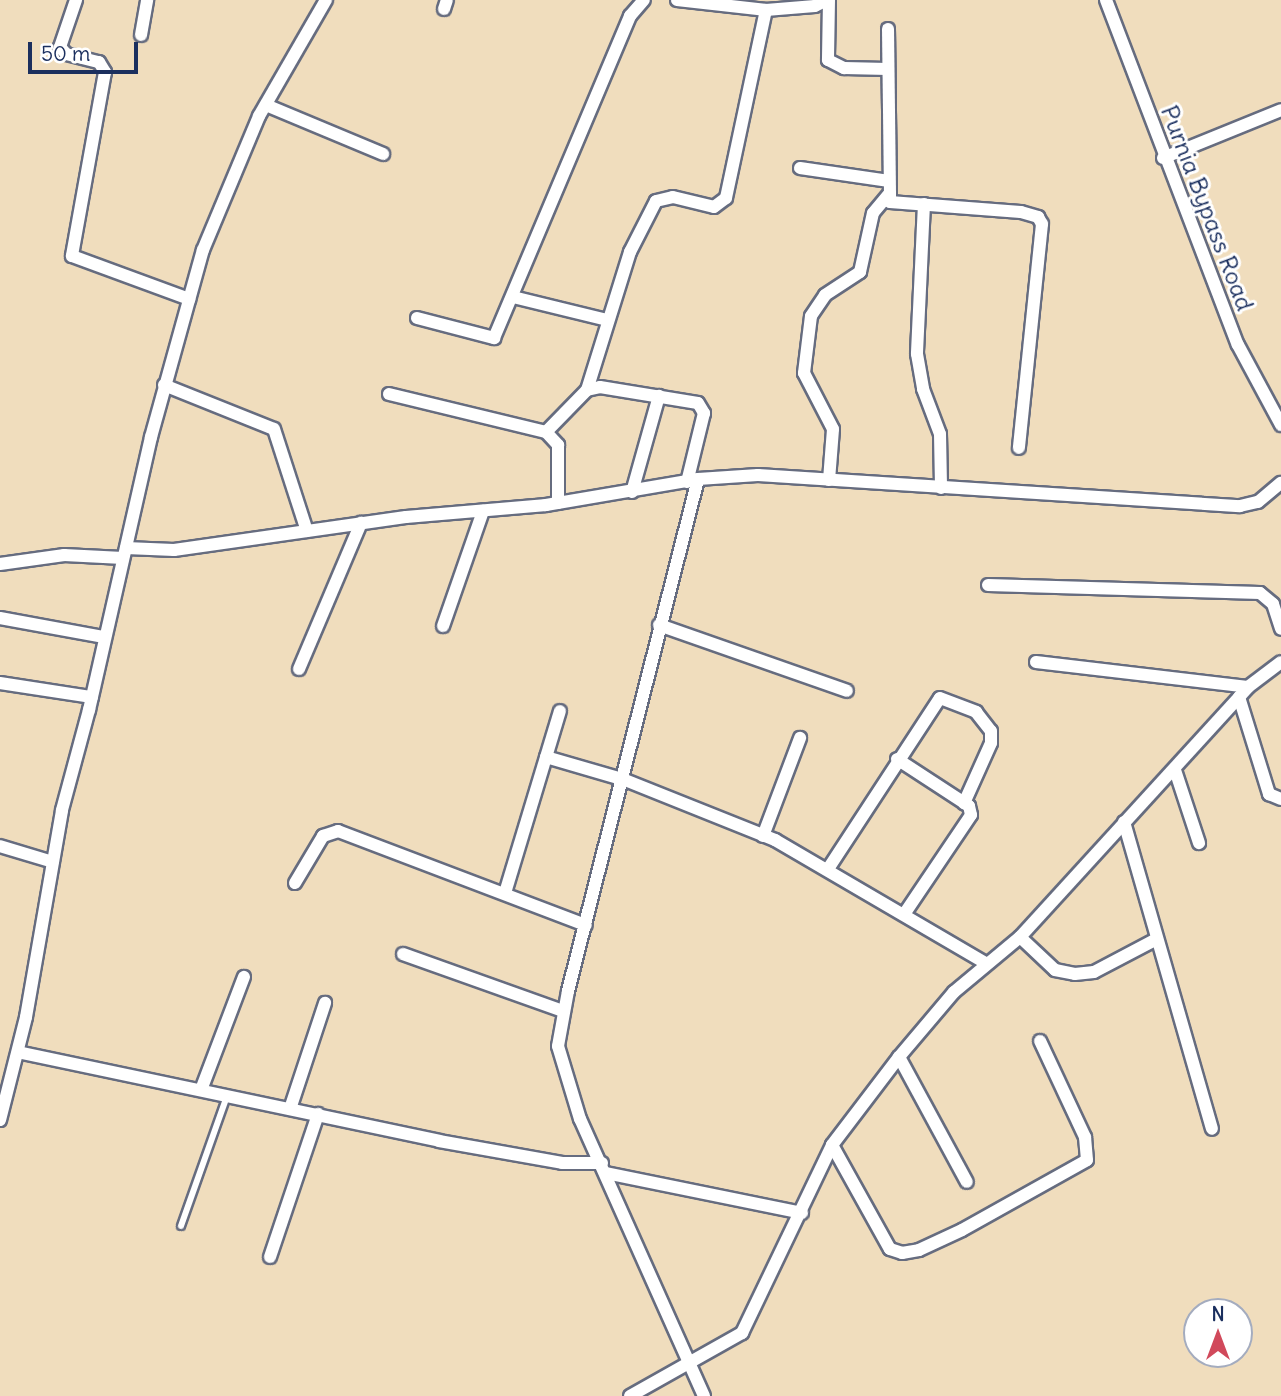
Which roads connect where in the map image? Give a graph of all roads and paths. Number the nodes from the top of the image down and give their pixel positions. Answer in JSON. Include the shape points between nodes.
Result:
{"nodes":[{"id":1,"x":76,"y":0,"type":"edge"},
{"id":2,"x":147,"y":0,"type":"edge"},
{"id":3,"x":326,"y":0,"type":"edge"},
{"id":4,"x":644,"y":0,"type":"edge"},
{"id":5,"x":677,"y":0,"type":"edge"},
{"id":6,"x":828,"y":0,"type":"edge"},
{"id":7,"x":1106,"y":0,"type":"edge"},
{"id":8,"x":766,"y":10,"type":"junction"},
{"id":9,"x":888,"y":29,"type":"dead end"},
{"id":10,"x":141,"y":35,"type":"dead end"},
{"id":11,"x":888,"y":69,"type":"junction"},
{"id":12,"x":266,"y":105,"type":"junction"},
{"id":13,"x":1281,"y":110,"type":"edge"},
{"id":14,"x":383,"y":154,"type":"dead end"},
{"id":15,"x":1163,"y":158,"type":"junction"},
{"id":16,"x":800,"y":168,"type":"dead end"},
{"id":17,"x":888,"y":188,"type":"junction"},
{"id":18,"x":924,"y":204,"type":"junction"},
{"id":19,"x":513,"y":297,"type":"junction"},
{"id":20,"x":189,"y":299,"type":"junction"},
{"id":21,"x":416,"y":318,"type":"dead end"},
{"id":22,"x":607,"y":320,"type":"junction"},
{"id":23,"x":164,"y":385,"type":"junction"},
{"id":24,"x":587,"y":390,"type":"junction"},
{"id":25,"x":389,"y":394,"type":"dead end"},
{"id":26,"x":659,"y":396,"type":"junction"},
{"id":27,"x":1281,"y":425,"type":"edge"},
{"id":28,"x":546,"y":432,"type":"junction"},
{"id":29,"x":1019,"y":448,"type":"dead end"},
{"id":30,"x":693,"y":480,"type":"junction"},
{"id":31,"x":829,"y":480,"type":"junction"},
{"id":32,"x":1281,"y":483,"type":"edge"},
{"id":33,"x":941,"y":488,"type":"junction"},
{"id":34,"x":632,"y":492,"type":"junction"},
{"id":35,"x":558,"y":503,"type":"junction"},
{"id":36,"x":483,"y":511,"type":"junction"},
{"id":37,"x":361,"y":523,"type":"junction"},
{"id":38,"x":307,"y":531,"type":"junction"},
{"id":39,"x":125,"y":553,"type":"junction"},
{"id":40,"x":0,"y":564,"type":"edge"},
{"id":41,"x":988,"y":585,"type":"dead end"},
{"id":42,"x":0,"y":618,"type":"edge"},
{"id":43,"x":659,"y":625,"type":"junction"},
{"id":44,"x":443,"y":626,"type":"dead end"},
{"id":45,"x":1281,"y":629,"type":"edge"},
{"id":46,"x":104,"y":637,"type":"junction"},
{"id":47,"x":1036,"y":662,"type":"dead end"},
{"id":48,"x":1281,"y":662,"type":"edge"},
{"id":49,"x":299,"y":669,"type":"dead end"},
{"id":50,"x":0,"y":683,"type":"edge"},
{"id":51,"x":1248,"y":687,"type":"junction"},
{"id":52,"x":847,"y":691,"type":"dead end"},
{"id":53,"x":92,"y":697,"type":"junction"},
{"id":54,"x":1238,"y":698,"type":"junction"},
{"id":55,"x":560,"y":711,"type":"dead end"},
{"id":56,"x":800,"y":738,"type":"dead end"},
{"id":57,"x":546,"y":757,"type":"junction"},
{"id":58,"x":897,"y":760,"type":"junction"},
{"id":59,"x":1175,"y":769,"type":"junction"},
{"id":60,"x":625,"y":780,"type":"junction"},
{"id":61,"x":1281,"y":799,"type":"edge"},
{"id":62,"x":964,"y":803,"type":"junction"},
{"id":63,"x":1124,"y":822,"type":"junction"},
{"id":64,"x":763,"y":836,"type":"junction"},
{"id":65,"x":1199,"y":843,"type":"dead end"},
{"id":66,"x":0,"y":846,"type":"edge"},
{"id":67,"x":53,"y":862,"type":"junction"},
{"id":68,"x":828,"y":869,"type":"junction"},
{"id":69,"x":295,"y":883,"type":"dead end"},
{"id":70,"x":505,"y":893,"type":"junction"},
{"id":71,"x":905,"y":913,"type":"junction"},
{"id":72,"x":586,"y":925,"type":"junction"},
{"id":73,"x":1020,"y":937,"type":"junction"},
{"id":74,"x":1156,"y":940,"type":"junction"},
{"id":75,"x":403,"y":954,"type":"dead end"},
{"id":76,"x":985,"y":962,"type":"junction"},
{"id":77,"x":244,"y":977,"type":"dead end"},
{"id":78,"x":326,"y":1003,"type":"dead end"},
{"id":79,"x":563,"y":1012,"type":"junction"},
{"id":80,"x":1040,"y":1041,"type":"dead end"},
{"id":81,"x":18,"y":1052,"type":"junction"},
{"id":82,"x":899,"y":1057,"type":"junction"},
{"id":83,"x":201,"y":1090,"type":"junction"},
{"id":84,"x":227,"y":1096,"type":"junction"},
{"id":85,"x":290,"y":1109,"type":"junction"},
{"id":86,"x":318,"y":1114,"type":"junction"},
{"id":87,"x":0,"y":1120,"type":"edge"},
{"id":88,"x":1212,"y":1129,"type":"dead end"},
{"id":89,"x":832,"y":1144,"type":"junction"},
{"id":90,"x":603,"y":1168,"type":"junction"},
{"id":91,"x":967,"y":1182,"type":"dead end"},
{"id":92,"x":802,"y":1213,"type":"junction"},
{"id":93,"x":181,"y":1226,"type":"dead end"},
{"id":94,"x":270,"y":1257,"type":"dead end"},
{"id":95,"x":689,"y":1362,"type":"junction"},
{"id":96,"x":630,"y":1396,"type":"edge"},
{"id":97,"x":704,"y":1396,"type":"edge"}],
"edges":[{"from":1,"to":20,"type":"street","via":[[60,47],[66,54],[99,62],[105,72],[72,256]]},
{"from":2,"to":10,"type":"street"},
{"from":3,"to":12,"type":"street"},
{"from":4,"to":19,"type":"street","via":[[630,16]]},
{"from":5,"to":8,"type":"street"},
{"from":6,"to":8,"type":"street","via":[[815,6]]},
{"from":6,"to":11,"type":"street","via":[[828,60],[844,68]]},
{"from":7,"to":15,"type":"street","name":"Purnia Bypass Road"},
{"from":8,"to":22,"type":"street","via":[[726,198],[714,207],[673,197],[656,201],[630,252]]},
{"from":9,"to":11,"type":"street"},
{"from":11,"to":17,"type":"street"},
{"from":12,"to":14,"type":"street"},
{"from":12,"to":20,"type":"street","via":[[210,227]]},
{"from":13,"to":15,"type":"street"},
{"from":15,"to":27,"type":"street","name":"Purnia Bypass Road","via":[[1250,372]]},
{"from":16,"to":17,"type":"street"},
{"from":17,"to":18,"type":"street","via":[[890,202],[898,206]]},
{"from":17,"to":31,"type":"street","via":[[873,213],[860,272],[825,295],[811,316],[804,373],[833,429]]},
{"from":18,"to":29,"type":"street","via":[[1032,214],[1042,224]]},
{"from":18,"to":33,"type":"street","via":[[917,355],[923,389],[940,434]]},
{"from":19,"to":21,"type":"street","via":[[499,330],[489,340]]},
{"from":19,"to":22,"type":"street"},
{"from":20,"to":23,"type":"street"},
{"from":22,"to":24,"type":"street"},
{"from":23,"to":38,"type":"street","via":[[274,429]]},
{"from":23,"to":39,"type":"street"},
{"from":24,"to":26,"type":"street","via":[[609,387]]},
{"from":24,"to":28,"type":"street"},
{"from":25,"to":28,"type":"street"},
{"from":26,"to":30,"type":"street","via":[[703,407]]},
{"from":26,"to":34,"type":"street"},
{"from":28,"to":35,"type":"street","via":[[558,445]]},
{"from":30,"to":31,"type":"street","via":[[758,475]]},
{"from":30,"to":34,"type":"street"},
{"from":30,"to":43,"type":"street"},
{"from":31,"to":33,"type":"street"},
{"from":32,"to":33,"type":"street","via":[[1258,502],[1240,506]]},
{"from":34,"to":35,"type":"street"},
{"from":35,"to":36,"type":"street"},
{"from":36,"to":37,"type":"street"},
{"from":36,"to":44,"type":"street"},
{"from":37,"to":38,"type":"street"},
{"from":37,"to":49,"type":"street"},
{"from":38,"to":39,"type":"street"},
{"from":39,"to":40,"type":"street"},
{"from":39,"to":46,"type":"street"},
{"from":41,"to":45,"type":"street","via":[[1260,593],[1273,604]]},
{"from":42,"to":46,"type":"street"},
{"from":43,"to":52,"type":"street"},
{"from":43,"to":60,"type":"street"},
{"from":46,"to":53,"type":"street"},
{"from":47,"to":51,"type":"street"},
{"from":48,"to":51,"type":"street"},
{"from":50,"to":53,"type":"street"},
{"from":51,"to":54,"type":"street"},
{"from":53,"to":67,"type":"street"},
{"from":54,"to":59,"type":"street"},
{"from":54,"to":61,"type":"street","via":[[1269,794]]},
{"from":55,"to":57,"type":"street"},
{"from":56,"to":64,"type":"street"},
{"from":57,"to":60,"type":"street"},
{"from":57,"to":70,"type":"street"},
{"from":58,"to":62,"type":"street"},
{"from":58,"to":62,"type":"street","via":[[940,698],[976,712],[986,720],[991,743]]},
{"from":58,"to":68,"type":"street"},
{"from":59,"to":63,"type":"street"},
{"from":59,"to":65,"type":"street"},
{"from":60,"to":64,"type":"street"},
{"from":60,"to":72,"type":"street"},
{"from":62,"to":71,"type":"street","via":[[969,806],[970,821]]},
{"from":63,"to":73,"type":"street"},
{"from":63,"to":74,"type":"street"},
{"from":64,"to":68,"type":"street"},
{"from":66,"to":67,"type":"street"},
{"from":67,"to":81,"type":"street"},
{"from":68,"to":71,"type":"street"},
{"from":69,"to":70,"type":"street","via":[[329,830],[352,834]]},
{"from":70,"to":72,"type":"street"},
{"from":71,"to":76,"type":"street"},
{"from":72,"to":79,"type":"street"},
{"from":73,"to":74,"type":"street","via":[[1055,970],[1075,974],[1094,972]]},
{"from":73,"to":76,"type":"street"},
{"from":74,"to":88,"type":"street"},
{"from":75,"to":79,"type":"street"},
{"from":76,"to":82,"type":"street"},
{"from":77,"to":83,"type":"street"},
{"from":78,"to":85,"type":"street"},
{"from":79,"to":90,"type":"street","via":[[558,1046],[562,1062],[580,1119]]},
{"from":80,"to":89,"type":"street","via":[[1085,1137],[1087,1160],[962,1230],[919,1250],[902,1254],[890,1248]]},
{"from":81,"to":83,"type":"street"},
{"from":81,"to":87,"type":"street"},
{"from":82,"to":89,"type":"street"},
{"from":82,"to":91,"type":"street"},
{"from":83,"to":84,"type":"street"},
{"from":84,"to":85,"type":"street"},
{"from":84,"to":93,"type":"lane"},
{"from":85,"to":86,"type":"street"},
{"from":86,"to":90,"type":"street"},
{"from":86,"to":94,"type":"street"},
{"from":89,"to":92,"type":"street"},
{"from":90,"to":92,"type":"street"},
{"from":90,"to":95,"type":"street"},
{"from":92,"to":95,"type":"street","via":[[742,1333]]},
{"from":95,"to":96,"type":"street"},
{"from":95,"to":97,"type":"street"}]}
